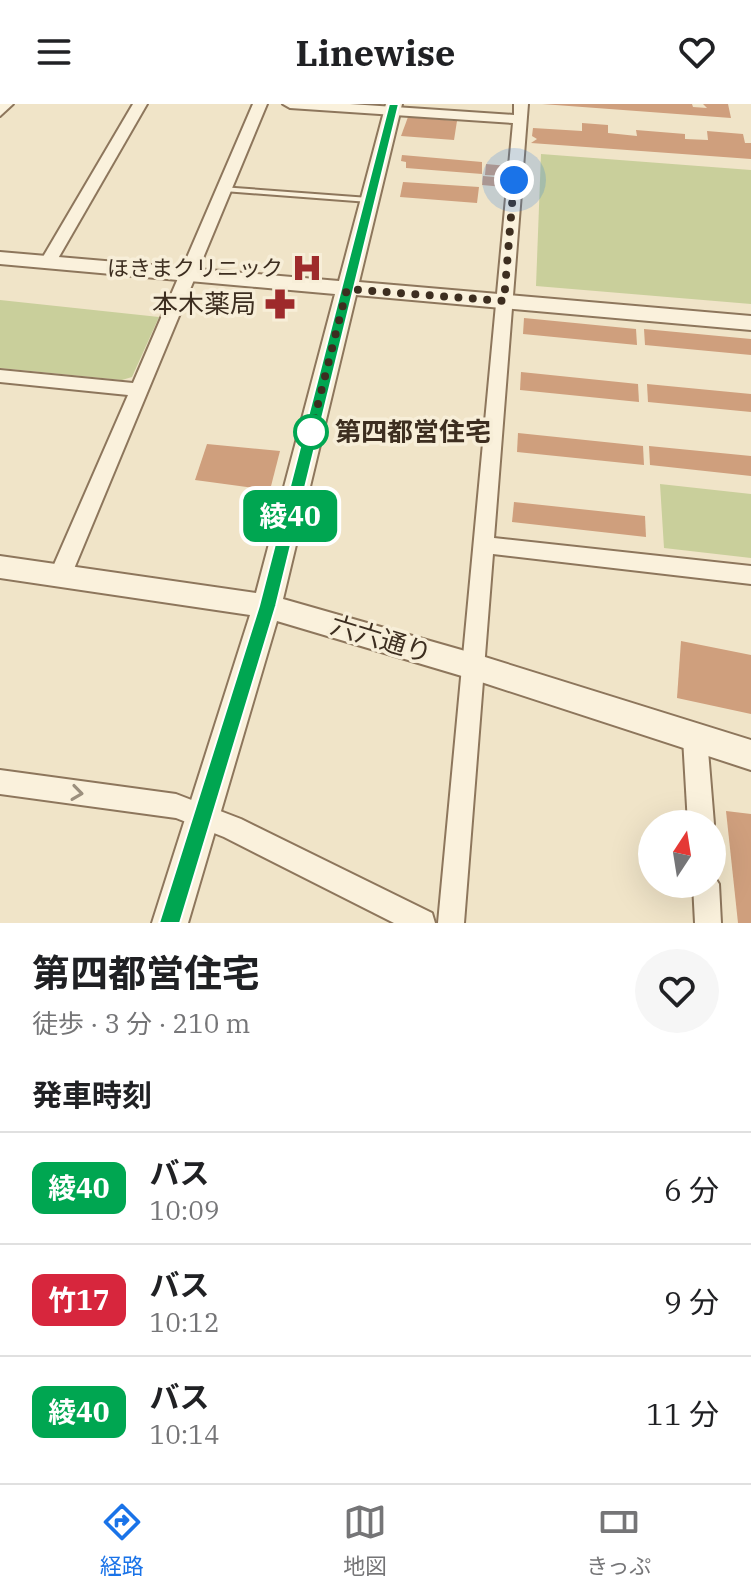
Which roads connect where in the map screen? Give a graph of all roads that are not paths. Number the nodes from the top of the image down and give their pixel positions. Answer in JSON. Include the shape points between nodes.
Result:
{"nodes":[{"id":1,"x":6,"y":104,"type":"edge"},
{"id":2,"x":140,"y":104,"type":"edge"},
{"id":3,"x":260,"y":104,"type":"edge"},
{"id":4,"x":290,"y":104,"type":"edge"},
{"id":5,"x":393,"y":107,"type":"edge"},
{"id":6,"x":0,"y":112,"type":"edge"},
{"id":7,"x":521,"y":112,"type":"edge"},
{"id":8,"x":224,"y":189,"type":"junction"},
{"id":9,"x":369,"y":200,"type":"junction"},
{"id":10,"x":0,"y":258,"type":"edge"},
{"id":11,"x":48,"y":262,"type":"junction"},
{"id":12,"x":189,"y":275,"type":"junction"},
{"id":13,"x":347,"y":289,"type":"junction"},
{"id":14,"x":504,"y":301,"type":"junction"},
{"id":15,"x":751,"y":323,"type":"edge"},
{"id":16,"x":0,"y":376,"type":"edge"},
{"id":17,"x":140,"y":390,"type":"junction"},
{"id":18,"x":483,"y":545,"type":"junction"},
{"id":19,"x":0,"y":567,"type":"edge"},
{"id":20,"x":751,"y":575,"type":"edge"},
{"id":21,"x":60,"y":576,"type":"junction"},
{"id":22,"x":267,"y":606,"type":"junction"},
{"id":23,"x":472,"y":666,"type":"junction"},
{"id":24,"x":695,"y":738,"type":"junction"},
{"id":25,"x":751,"y":755,"type":"edge"},
{"id":26,"x":0,"y":782,"type":"edge"},
{"id":27,"x":700,"y":810,"type":"edge"},
{"id":28,"x":189,"y":811,"type":"junction"},
{"id":29,"x":707,"y":898,"type":"edge"},
{"id":30,"x":170,"y":923,"type":"edge"},
{"id":31,"x":422,"y":923,"type":"edge"},
{"id":32,"x":451,"y":923,"type":"edge"},
{"id":33,"x":708,"y":923,"type":"edge"}],
"edges":[{"from":1,"to":6,"type":"street"},
{"from":2,"to":11,"type":"street"},
{"from":3,"to":8,"type":"street"},
{"from":4,"to":5,"type":"street"},
{"from":5,"to":7,"type":"street"},
{"from":5,"to":9,"type":"street"},
{"from":7,"to":14,"type":"street"},
{"from":8,"to":9,"type":"lane"},
{"from":8,"to":12,"type":"street"},
{"from":9,"to":13,"type":"street"},
{"from":10,"to":11,"type":"street"},
{"from":11,"to":12,"type":"street"},
{"from":12,"to":13,"type":"street"},
{"from":12,"to":17,"type":"street"},
{"from":13,"to":14,"type":"street"},
{"from":13,"to":22,"type":"street"},
{"from":14,"to":15,"type":"street"},
{"from":14,"to":18,"type":"street"},
{"from":16,"to":17,"type":"street"},
{"from":17,"to":21,"type":"street"},
{"from":18,"to":20,"type":"street"},
{"from":18,"to":23,"type":"street"},
{"from":19,"to":21,"type":"street","name":"六六通り"},
{"from":21,"to":22,"type":"street","name":"六六通り"},
{"from":22,"to":23,"type":"street","name":"六六通り"},
{"from":22,"to":28,"type":"street"},
{"from":23,"to":24,"type":"street","name":"六六通り"},
{"from":23,"to":32,"type":"street"},
{"from":24,"to":25,"type":"street","name":"六六通り"},
{"from":24,"to":27,"type":"street"},
{"from":26,"to":28,"type":"street","one_way":true},
{"from":28,"to":30,"type":"street"},
{"from":28,"to":31,"type":"street"},
{"from":29,"to":33,"type":"street"}]}
